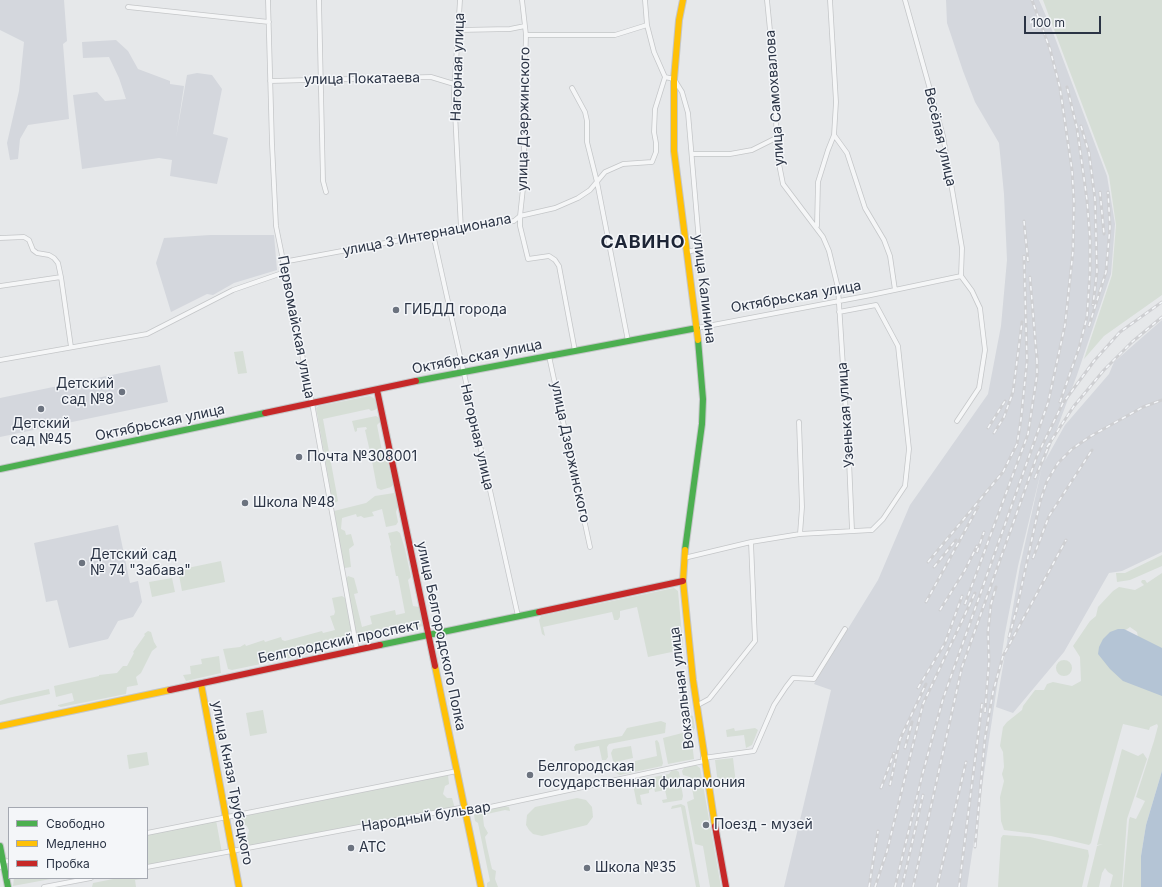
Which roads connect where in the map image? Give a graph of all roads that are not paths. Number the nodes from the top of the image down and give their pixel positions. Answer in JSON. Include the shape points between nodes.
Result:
{"nodes":[{"id":1,"x":268,"y":0,"type":"edge"},
{"id":2,"x":318,"y":0,"type":"edge"},
{"id":3,"x":460,"y":0,"type":"edge"},
{"id":4,"x":522,"y":0,"type":"edge"},
{"id":5,"x":645,"y":0,"type":"edge"},
{"id":6,"x":683,"y":0,"type":"edge"},
{"id":7,"x":767,"y":0,"type":"edge"},
{"id":8,"x":830,"y":0,"type":"edge"},
{"id":9,"x":905,"y":0,"type":"edge"},
{"id":10,"x":128,"y":7,"type":"dead end"},
{"id":11,"x":268,"y":22,"type":"junction"},
{"id":12,"x":647,"y":25,"type":"junction"},
{"id":13,"x":525,"y":26,"type":"junction"},
{"id":14,"x":459,"y":30,"type":"junction"},
{"id":15,"x":526,"y":35,"type":"junction"},
{"id":16,"x":665,"y":77,"type":"junction"},
{"id":17,"x":674,"y":79,"type":"junction"},
{"id":18,"x":320,"y":80,"type":"junction"},
{"id":19,"x":270,"y":81,"type":"junction"},
{"id":20,"x":454,"y":84,"type":"junction"},
{"id":21,"x":572,"y":88,"type":"dead end"},
{"id":22,"x":834,"y":136,"type":"junction"},
{"id":23,"x":776,"y":138,"type":"junction"},
{"id":24,"x":692,"y":154,"type":"junction"},
{"id":25,"x":597,"y":182,"type":"junction"},
{"id":26,"x":326,"y":192,"type":"dead end"},
{"id":27,"x":520,"y":216,"type":"junction"},
{"id":28,"x":817,"y":227,"type":"junction"},
{"id":29,"x":461,"y":230,"type":"junction"},
{"id":30,"x":433,"y":234,"type":"junction"},
{"id":31,"x":0,"y":238,"type":"edge"},
{"id":32,"x":687,"y":252,"type":"junction"},
{"id":33,"x":283,"y":262,"type":"junction"},
{"id":34,"x":285,"y":272,"type":"junction"},
{"id":35,"x":961,"y":276,"type":"junction"},
{"id":36,"x":61,"y":277,"type":"junction"},
{"id":37,"x":0,"y":286,"type":"edge"},
{"id":38,"x":895,"y":290,"type":"junction"},
{"id":39,"x":840,"y":301,"type":"junction"},
{"id":40,"x":839,"y":312,"type":"junction"},
{"id":41,"x":697,"y":328,"type":"junction"},
{"id":42,"x":628,"y":341,"type":"junction"},
{"id":43,"x":71,"y":347,"type":"junction"},
{"id":44,"x":575,"y":351,"type":"junction"},
{"id":45,"x":550,"y":356,"type":"junction"},
{"id":46,"x":0,"y":360,"type":"edge"},
{"id":47,"x":462,"y":372,"type":"junction"},
{"id":48,"x":377,"y":390,"type":"junction"},
{"id":49,"x":312,"y":403,"type":"junction"},
{"id":50,"x":957,"y":421,"type":"dead end"},
{"id":51,"x":799,"y":422,"type":"dead end"},
{"id":52,"x":0,"y":469,"type":"edge"},
{"id":53,"x":852,"y":530,"type":"junction"},
{"id":54,"x":800,"y":534,"type":"junction"},
{"id":55,"x":751,"y":542,"type":"junction"},
{"id":56,"x":590,"y":547,"type":"dead end"},
{"id":57,"x":684,"y":558,"type":"junction"},
{"id":58,"x":683,"y":581,"type":"junction"},
{"id":59,"x":518,"y":616,"type":"junction"},
{"id":60,"x":845,"y":629,"type":"dead end"},
{"id":61,"x":428,"y":635,"type":"junction"},
{"id":62,"x":357,"y":650,"type":"junction"},
{"id":63,"x":201,"y":684,"type":"junction"},
{"id":64,"x":696,"y":706,"type":"junction"},
{"id":65,"x":0,"y":726,"type":"edge"},
{"id":66,"x":703,"y":760,"type":"junction"},
{"id":67,"x":458,"y":771,"type":"junction"},
{"id":68,"x":465,"y":808,"type":"junction"},
{"id":69,"x":226,"y":817,"type":"junction"},
{"id":70,"x":148,"y":833,"type":"edge"},
{"id":71,"x":0,"y":846,"type":"edge"},
{"id":72,"x":232,"y":851,"type":"junction"},
{"id":73,"x":4,"y":864,"type":"edge"},
{"id":74,"x":148,"y":868,"type":"edge"},
{"id":75,"x":87,"y":879,"type":"edge"},
{"id":76,"x":8,"y":887,"type":"edge"},
{"id":77,"x":44,"y":887,"type":"edge"},
{"id":78,"x":239,"y":887,"type":"edge"},
{"id":79,"x":481,"y":887,"type":"edge"},
{"id":80,"x":726,"y":887,"type":"edge"}],
"edges":[{"from":1,"to":11,"type":"street","name":"Первомайская улица"},
{"from":2,"to":18,"type":"street"},
{"from":3,"to":14,"type":"street","name":"Нагорная улица"},
{"from":4,"to":13,"type":"street","name":"улица Дзержинского"},
{"from":5,"to":12,"type":"street"},
{"from":6,"to":17,"type":"main road","name":"улица Калинина"},
{"from":7,"to":23,"type":"street","name":"улица Самохвалова","via":[[775,82]]},
{"from":8,"to":22,"type":"street","via":[[836,102]]},
{"from":9,"to":35,"type":"street","name":"Весёлая улица","via":[[943,136],[962,248]]},
{"from":10,"to":11,"type":"street"},
{"from":11,"to":19,"type":"street","name":"Первомайская улица"},
{"from":12,"to":15,"type":"street","via":[[615,35]]},
{"from":12,"to":16,"type":"street","via":[[654,52]]},
{"from":13,"to":14,"type":"street","via":[[510,29]]},
{"from":13,"to":15,"type":"street","name":"улица Дзержинского"},
{"from":14,"to":20,"type":"street","name":"Нагорная улица"},
{"from":15,"to":27,"type":"street","name":"улица Дзержинского","via":[[523,127],[525,170]]},
{"from":16,"to":17,"type":"street"},
{"from":16,"to":25,"type":"street","name":"улица 3 Интернационала","via":[[655,109],[656,152],[652,162],[623,164],[605,172]]},
{"from":17,"to":24,"type":"street","via":[[682,92],[688,113]]},
{"from":17,"to":32,"type":"main road","name":"улица Калинина","via":[[674,151]]},
{"from":18,"to":19,"type":"street","name":"улица Покатаева"},
{"from":18,"to":20,"type":"street","name":"улица Покатаева","via":[[431,77]]},
{"from":18,"to":26,"type":"street","via":[[323,181]]},
{"from":19,"to":33,"type":"street","name":"Первомайская улица","via":[[276,226]]},
{"from":20,"to":29,"type":"street","name":"Нагорная улица"},
{"from":21,"to":25,"type":"street","via":[[585,112],[587,142]]},
{"from":22,"to":28,"type":"street","via":[[818,182]]},
{"from":22,"to":38,"type":"street","via":[[847,153],[865,208],[884,240],[890,256]]},
{"from":23,"to":24,"type":"street","via":[[752,150],[730,154]]},
{"from":23,"to":28,"type":"street","name":"улица Самохвалова","via":[[783,184]]},
{"from":24,"to":32,"type":"street","via":[[699,249]]},
{"from":25,"to":27,"type":"street","name":"улица 3 Интернационала","via":[[578,198],[555,208]]},
{"from":25,"to":42,"type":"street"},
{"from":27,"to":29,"type":"street","name":"улица 3 Интернационала","via":[[514,221]]},
{"from":27,"to":44,"type":"street","name":"улица Дзержинского","via":[[528,259],[548,256],[559,266]]},
{"from":28,"to":39,"type":"street","name":"улица Самохвалова","via":[[829,251]]},
{"from":29,"to":30,"type":"street","name":"улица 3 Интернационала"},
{"from":30,"to":33,"type":"street","name":"улица 3 Интернационала"},
{"from":30,"to":47,"type":"street","name":"Нагорная улица"},
{"from":31,"to":36,"type":"street","via":[[24,237],[29,240],[37,253],[54,258],[58,263]]},
{"from":32,"to":41,"type":"main road","name":"улица Калинина"},
{"from":33,"to":34,"type":"street","name":"Первомайская улица"},
{"from":34,"to":43,"type":"street","via":[[233,290],[147,334]]},
{"from":34,"to":49,"type":"street","name":"Первомайская улица"},
{"from":35,"to":38,"type":"street","name":"Октябрьская улица"},
{"from":35,"to":50,"type":"street","via":[[980,308],[985,350],[979,388]]},
{"from":36,"to":37,"type":"street"},
{"from":36,"to":43,"type":"street"},
{"from":38,"to":39,"type":"street","name":"Октябрьская улица"},
{"from":39,"to":40,"type":"street","name":"Узенькая улица"},
{"from":39,"to":41,"type":"street","name":"Октябрьская улица"},
{"from":40,"to":53,"type":"street","name":"Узенькая улица"},
{"from":40,"to":53,"type":"street","via":[[876,305],[898,346],[909,449],[905,486],[883,519],[872,530]]},
{"from":41,"to":42,"type":"main road","name":"Октябрьская улица"},
{"from":41,"to":57,"type":"main road","name":"улица Калинина","via":[[703,399],[702,424]]},
{"from":42,"to":44,"type":"main road","name":"Октябрьская улица"},
{"from":43,"to":46,"type":"street"},
{"from":44,"to":45,"type":"main road","name":"Октябрьская улица"},
{"from":45,"to":47,"type":"main road","name":"Октябрьская улица"},
{"from":45,"to":56,"type":"street","name":"улица Дзержинского"},
{"from":47,"to":48,"type":"main road","name":"Октябрьская улица"},
{"from":47,"to":59,"type":"street","name":"Нагорная улица"},
{"from":48,"to":49,"type":"main road","name":"Октябрьская улица"},
{"from":48,"to":61,"type":"main road","name":"улица Белгородского Полка"},
{"from":49,"to":52,"type":"main road","name":"Октябрьская улица"},
{"from":49,"to":62,"type":"street","name":"Первомайская улица"},
{"from":51,"to":54,"type":"street","via":[[802,507]]},
{"from":53,"to":54,"type":"street"},
{"from":54,"to":55,"type":"street"},
{"from":55,"to":57,"type":"street"},
{"from":55,"to":64,"type":"street","via":[[755,641],[709,699]]},
{"from":57,"to":58,"type":"main road","name":"улица Калинина"},
{"from":58,"to":59,"type":"main road","name":"Белгородский проспект"},
{"from":58,"to":64,"type":"main road","name":"Вокзальная улица"},
{"from":59,"to":61,"type":"main road","name":"Белгородский проспект"},
{"from":60,"to":66,"type":"street","name":"Народный бульвар","via":[[814,679],[793,678],[780,695],[754,751]]},
{"from":61,"to":62,"type":"main road","name":"Белгородский проспект"},
{"from":61,"to":67,"type":"main road","name":"улица Белгородского Полка"},
{"from":62,"to":63,"type":"main road","name":"Белгородский проспект"},
{"from":63,"to":65,"type":"main road","name":"Белгородский проспект"},
{"from":63,"to":69,"type":"main road","name":"улица Князя Трубецкого"},
{"from":64,"to":66,"type":"main road","name":"Вокзальная улица"},
{"from":66,"to":68,"type":"street","name":"Народный бульвар","via":[[476,810]]},
{"from":66,"to":80,"type":"main road","name":"Вокзальная улица"},
{"from":67,"to":68,"type":"main road","name":"улица Белгородского Полка"},
{"from":67,"to":69,"type":"street"},
{"from":68,"to":72,"type":"street","name":"Народный бульвар"},
{"from":68,"to":79,"type":"main road","name":"улица Белгородского Полка"},
{"from":69,"to":70,"type":"street"},
{"from":69,"to":72,"type":"main road","name":"улица Князя Трубецкого"},
{"from":71,"to":73,"type":"main road"},
{"from":72,"to":74,"type":"street","name":"Народный бульвар"},
{"from":72,"to":78,"type":"main road","name":"улица Князя Трубецкого"},
{"from":73,"to":76,"type":"main road"},
{"from":75,"to":77,"type":"street"}]}
